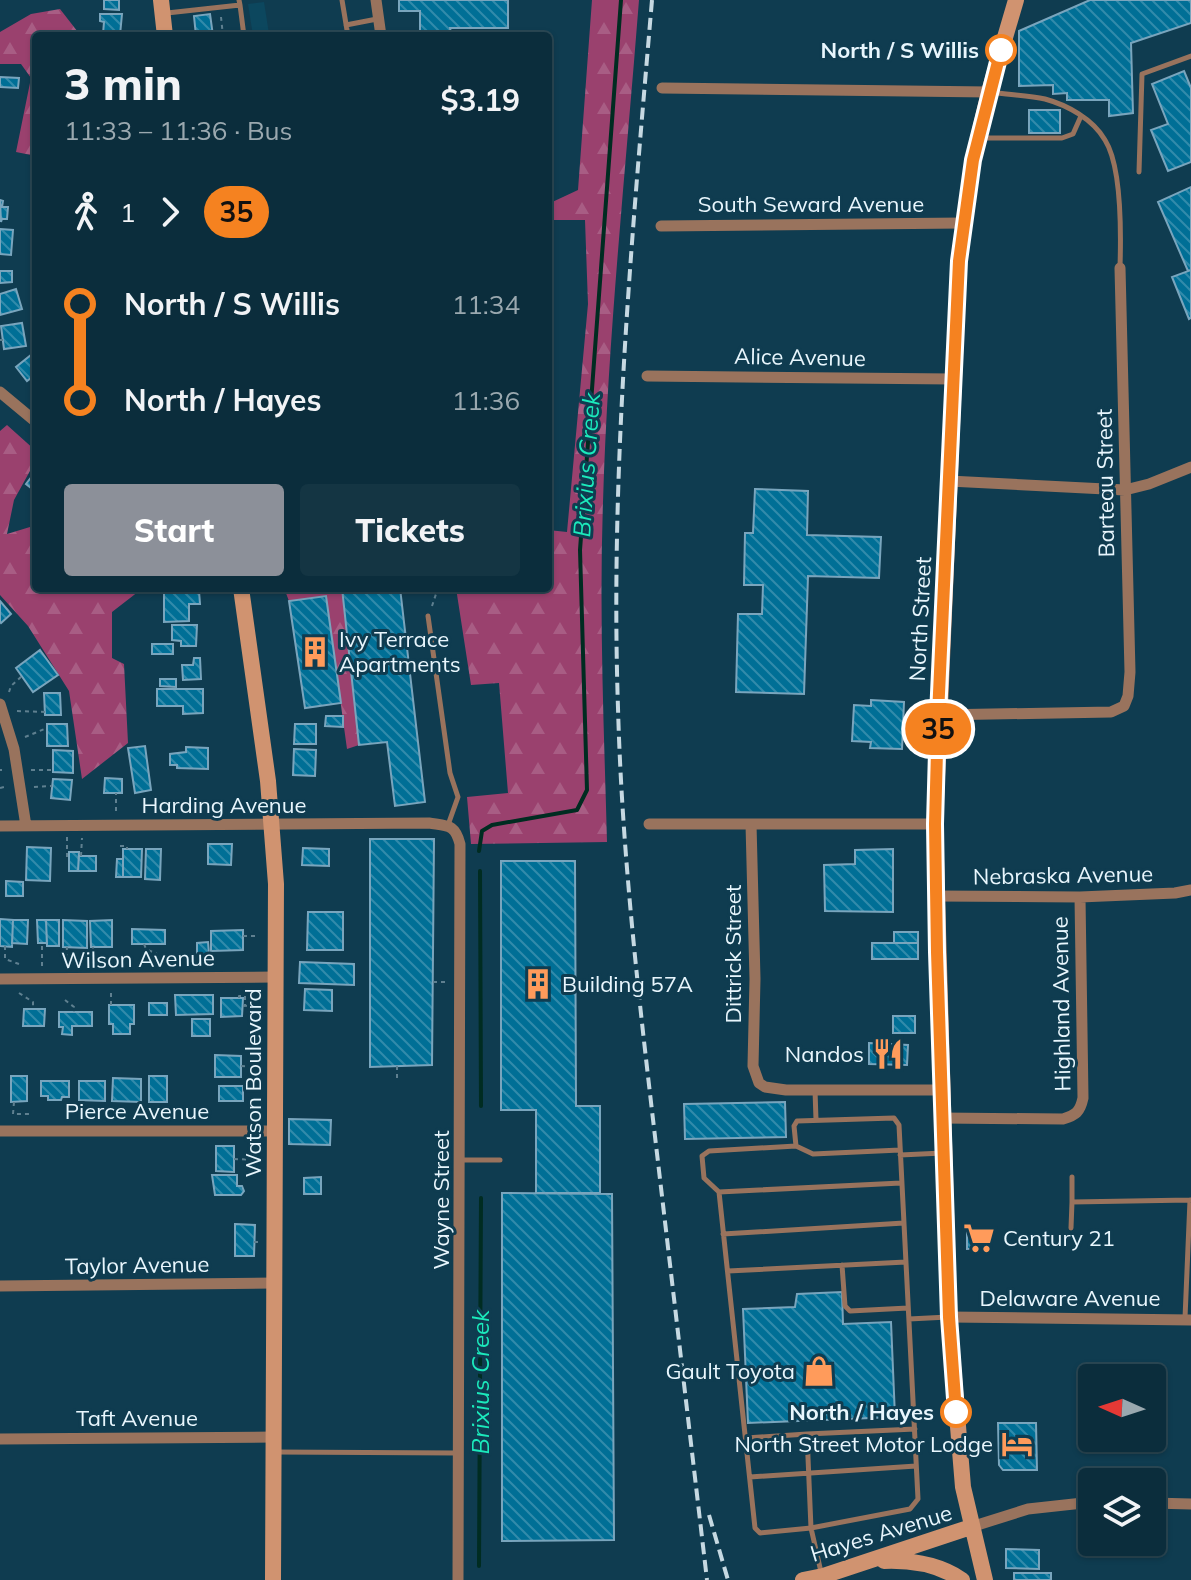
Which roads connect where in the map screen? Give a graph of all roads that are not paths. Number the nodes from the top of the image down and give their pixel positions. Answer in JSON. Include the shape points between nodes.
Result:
{"nodes":[{"id":1,"x":342,"y":0,"type":"edge"},
{"id":2,"x":376,"y":0,"type":"edge"},
{"id":3,"x":1016,"y":0,"type":"edge"},
{"id":4,"x":239,"y":2,"type":"edge"},
{"id":5,"x":162,"y":7,"type":"edge"},
{"id":6,"x":378,"y":18,"type":"junction"},
{"id":7,"x":346,"y":25,"type":"junction"},
{"id":8,"x":165,"y":32,"type":"edge"},
{"id":9,"x":243,"y":32,"type":"edge"},
{"id":10,"x":347,"y":32,"type":"edge"},
{"id":11,"x":380,"y":32,"type":"edge"},
{"id":12,"x":1191,"y":56,"type":"edge"},
{"id":13,"x":662,"y":88,"type":"dead end"},
{"id":14,"x":989,"y":92,"type":"junction"},
{"id":15,"x":1081,"y":116,"type":"junction"},
{"id":16,"x":978,"y":138,"type":"junction"},
{"id":17,"x":1139,"y":172,"type":"dead end"},
{"id":18,"x":962,"y":223,"type":"junction"},
{"id":19,"x":661,"y":226,"type":"dead end"},
{"id":20,"x":1120,"y":268,"type":"joint"},
{"id":21,"x":647,"y":376,"type":"dead end"},
{"id":22,"x":953,"y":379,"type":"junction"},
{"id":23,"x":0,"y":392,"type":"edge"},
{"id":24,"x":32,"y":419,"type":"edge"},
{"id":25,"x":1191,"y":467,"type":"edge"},
{"id":26,"x":949,"y":481,"type":"junction"},
{"id":27,"x":1125,"y":490,"type":"junction"},
{"id":28,"x":242,"y":592,"type":"edge"},
{"id":29,"x":428,"y":616,"type":"road end"},
{"id":30,"x":0,"y":704,"type":"edge"},
{"id":31,"x":938,"y":715,"type":"junction"},
{"id":32,"x":272,"y":824,"type":"junction"},
{"id":33,"x":649,"y":824,"type":"dead end"},
{"id":34,"x":751,"y":824,"type":"junction"},
{"id":35,"x":935,"y":824,"type":"junction"},
{"id":36,"x":0,"y":826,"type":"edge"},
{"id":37,"x":26,"y":826,"type":"junction"},
{"id":38,"x":447,"y":826,"type":"junction"},
{"id":39,"x":1191,"y":890,"type":"edge"},
{"id":40,"x":935,"y":896,"type":"junction"},
{"id":41,"x":1080,"y":897,"type":"junction"},
{"id":42,"x":275,"y":977,"type":"junction"},
{"id":43,"x":0,"y":979,"type":"edge"},
{"id":44,"x":815,"y":1090,"type":"junction"},
{"id":45,"x":940,"y":1090,"type":"junction"},
{"id":46,"x":941,"y":1118,"type":"junction"},
{"id":47,"x":816,"y":1120,"type":"junction"},
{"id":48,"x":0,"y":1131,"type":"edge"},
{"id":49,"x":275,"y":1131,"type":"junction"},
{"id":50,"x":796,"y":1146,"type":"junction"},
{"id":51,"x":900,"y":1153,"type":"junction"},
{"id":52,"x":943,"y":1153,"type":"junction"},
{"id":53,"x":461,"y":1160,"type":"junction"},
{"id":54,"x":500,"y":1160,"type":"dead end"},
{"id":55,"x":1072,"y":1177,"type":"dead end"},
{"id":56,"x":902,"y":1183,"type":"junction"},
{"id":57,"x":719,"y":1192,"type":"junction"},
{"id":58,"x":1190,"y":1200,"type":"edge"},
{"id":59,"x":1072,"y":1202,"type":"junction"},
{"id":60,"x":904,"y":1223,"type":"junction"},
{"id":61,"x":1071,"y":1228,"type":"dead end"},
{"id":62,"x":723,"y":1234,"type":"junction"},
{"id":63,"x":906,"y":1262,"type":"junction"},
{"id":64,"x":842,"y":1265,"type":"junction"},
{"id":65,"x":728,"y":1271,"type":"junction"},
{"id":66,"x":274,"y":1283,"type":"junction"},
{"id":67,"x":0,"y":1286,"type":"edge"},
{"id":68,"x":908,"y":1308,"type":"junction"},
{"id":69,"x":949,"y":1317,"type":"junction"},
{"id":70,"x":909,"y":1319,"type":"junction"},
{"id":71,"x":1188,"y":1319,"type":"edge"},
{"id":72,"x":915,"y":1429,"type":"junction"},
{"id":73,"x":807,"y":1434,"type":"junction"},
{"id":74,"x":746,"y":1438,"type":"junction"},
{"id":75,"x":0,"y":1439,"type":"edge"},
{"id":76,"x":274,"y":1444,"type":"junction"},
{"id":77,"x":460,"y":1453,"type":"junction"},
{"id":78,"x":916,"y":1466,"type":"junction"},
{"id":79,"x":808,"y":1473,"type":"junction"},
{"id":80,"x":750,"y":1477,"type":"junction"},
{"id":81,"x":1166,"y":1503,"type":"edge"},
{"id":82,"x":1078,"y":1504,"type":"edge"},
{"id":83,"x":1191,"y":1504,"type":"edge"},
{"id":84,"x":971,"y":1527,"type":"junction"},
{"id":85,"x":811,"y":1528,"type":"junction"},
{"id":86,"x":871,"y":1561,"type":"junction"},
{"id":87,"x":823,"y":1576,"type":"junction"},
{"id":88,"x":273,"y":1580,"type":"edge"},
{"id":89,"x":458,"y":1580,"type":"edge"},
{"id":90,"x":803,"y":1580,"type":"edge"},
{"id":91,"x":962,"y":1580,"type":"edge"},
{"id":92,"x":985,"y":1580,"type":"edge"}],
"edges":[{"from":1,"to":7,"type":"lane"},
{"from":2,"to":6,"type":"street"},
{"from":3,"to":14,"type":"street","name":"North Street"},
{"from":4,"to":5,"type":"lane"},
{"from":4,"to":9,"type":"lane"},
{"from":5,"to":8,"type":"street"},
{"from":6,"to":7,"type":"lane"},
{"from":6,"to":11,"type":"street"},
{"from":7,"to":10,"type":"lane"},
{"from":12,"to":17,"type":"lane","via":[[1142,74]]},
{"from":13,"to":14,"type":"street"},
{"from":14,"to":15,"type":"lane","via":[[1044,99]]},
{"from":14,"to":16,"type":"street","name":"North Street"},
{"from":15,"to":16,"type":"lane","via":[[1073,134],[1062,138]]},
{"from":15,"to":20,"type":"lane","via":[[1105,140],[1115,173]]},
{"from":16,"to":18,"type":"street","name":"North Street"},
{"from":18,"to":19,"type":"street","name":"South Seward Avenue"},
{"from":18,"to":22,"type":"street","name":"North Street"},
{"from":20,"to":27,"type":"street","name":"Barteau Street"},
{"from":21,"to":22,"type":"street","name":"Alice Avenue"},
{"from":22,"to":26,"type":"street","name":"North Street"},
{"from":23,"to":24,"type":"street"},
{"from":25,"to":27,"type":"street"},
{"from":26,"to":27,"type":"street"},
{"from":26,"to":31,"type":"street","name":"North Street"},
{"from":27,"to":31,"type":"street","name":"Barteau Street","via":[[1130,672],[1124,706],[1111,712]]},
{"from":28,"to":32,"type":"street","name":"Watson Boulevard"},
{"from":29,"to":38,"type":"lane","via":[[458,797]]},
{"from":30,"to":37,"type":"street","via":[[14,749]]},
{"from":31,"to":35,"type":"street","name":"North Street"},
{"from":32,"to":37,"type":"street","name":"Harding Avenue"},
{"from":32,"to":38,"type":"street","name":"Harding Avenue"},
{"from":32,"to":42,"type":"street","name":"Watson Boulevard"},
{"from":33,"to":34,"type":"street"},
{"from":34,"to":35,"type":"street"},
{"from":34,"to":44,"type":"street","name":"Dittrick Street","via":[[753,1066],[765,1087]]},
{"from":35,"to":40,"type":"street","name":"North Street"},
{"from":36,"to":37,"type":"street","name":"Harding Avenue"},
{"from":38,"to":53,"type":"street","name":"Wayne Street","via":[[457,832],[460,844]]},
{"from":39,"to":41,"type":"street","name":"Nebraska Avenue"},
{"from":40,"to":41,"type":"street","name":"Nebraska Avenue"},
{"from":40,"to":45,"type":"street","name":"North Street"},
{"from":41,"to":46,"type":"street","name":"Highland Avenue","via":[[1081,1109],[1063,1119]]},
{"from":42,"to":43,"type":"street","name":"Wilson Avenue"},
{"from":42,"to":49,"type":"street","name":"Watson Boulevard"},
{"from":44,"to":45,"type":"street"},
{"from":44,"to":47,"type":"lane"},
{"from":45,"to":46,"type":"street","name":"North Street"},
{"from":46,"to":52,"type":"street","name":"North Street"},
{"from":47,"to":50,"type":"lane","via":[[797,1121]]},
{"from":47,"to":51,"type":"lane","via":[[894,1118]]},
{"from":48,"to":49,"type":"street","name":"Pierce Avenue"},
{"from":49,"to":66,"type":"street","name":"Watson Boulevard"},
{"from":50,"to":51,"type":"lane","via":[[813,1154]]},
{"from":50,"to":57,"type":"lane","via":[[709,1151],[702,1156],[704,1178]]},
{"from":51,"to":52,"type":"lane"},
{"from":51,"to":56,"type":"lane"},
{"from":52,"to":69,"type":"street","name":"North Street"},
{"from":53,"to":54,"type":"lane"},
{"from":53,"to":77,"type":"street","name":"Wayne Street"},
{"from":55,"to":59,"type":"lane"},
{"from":56,"to":57,"type":"lane"},
{"from":56,"to":60,"type":"lane"},
{"from":57,"to":62,"type":"lane"},
{"from":58,"to":59,"type":"lane"},
{"from":58,"to":71,"type":"lane"},
{"from":59,"to":61,"type":"lane"},
{"from":60,"to":62,"type":"lane"},
{"from":60,"to":63,"type":"lane"},
{"from":62,"to":65,"type":"lane"},
{"from":63,"to":64,"type":"lane"},
{"from":63,"to":68,"type":"lane"},
{"from":64,"to":65,"type":"lane"},
{"from":64,"to":68,"type":"lane","via":[[845,1306],[850,1311]]},
{"from":65,"to":74,"type":"lane"},
{"from":66,"to":67,"type":"street","name":"Taylor Avenue"},
{"from":66,"to":76,"type":"street","name":"Watson Boulevard"},
{"from":68,"to":70,"type":"lane"},
{"from":69,"to":70,"type":"lane"},
{"from":69,"to":71,"type":"street","name":"Delaware Avenue"},
{"from":69,"to":84,"type":"street","name":"North Street"},
{"from":70,"to":72,"type":"lane"},
{"from":72,"to":73,"type":"lane"},
{"from":72,"to":78,"type":"lane"},
{"from":73,"to":74,"type":"lane"},
{"from":73,"to":79,"type":"lane"},
{"from":74,"to":80,"type":"lane"},
{"from":75,"to":76,"type":"street","name":"Taft Avenue"},
{"from":76,"to":77,"type":"lane"},
{"from":76,"to":88,"type":"street","name":"Watson Boulevard"},
{"from":77,"to":89,"type":"street","name":"Wayne Street"},
{"from":78,"to":79,"type":"lane"},
{"from":78,"to":85,"type":"lane","via":[[918,1499],[910,1509]]},
{"from":79,"to":80,"type":"lane"},
{"from":79,"to":85,"type":"lane"},
{"from":80,"to":85,"type":"lane","via":[[755,1528],[760,1533]]},
{"from":81,"to":83,"type":"street"},
{"from":82,"to":84,"type":"street","via":[[1028,1509]]},
{"from":84,"to":86,"type":"street","name":"Hayes Avenue"},
{"from":84,"to":92,"type":"street","name":"North Street"},
{"from":85,"to":87,"type":"lane"},
{"from":86,"to":87,"type":"street","name":"Hayes Avenue"},
{"from":86,"to":91,"type":"street","via":[[921,1563]]},
{"from":87,"to":90,"type":"street","name":"Hayes Avenue"}]}
